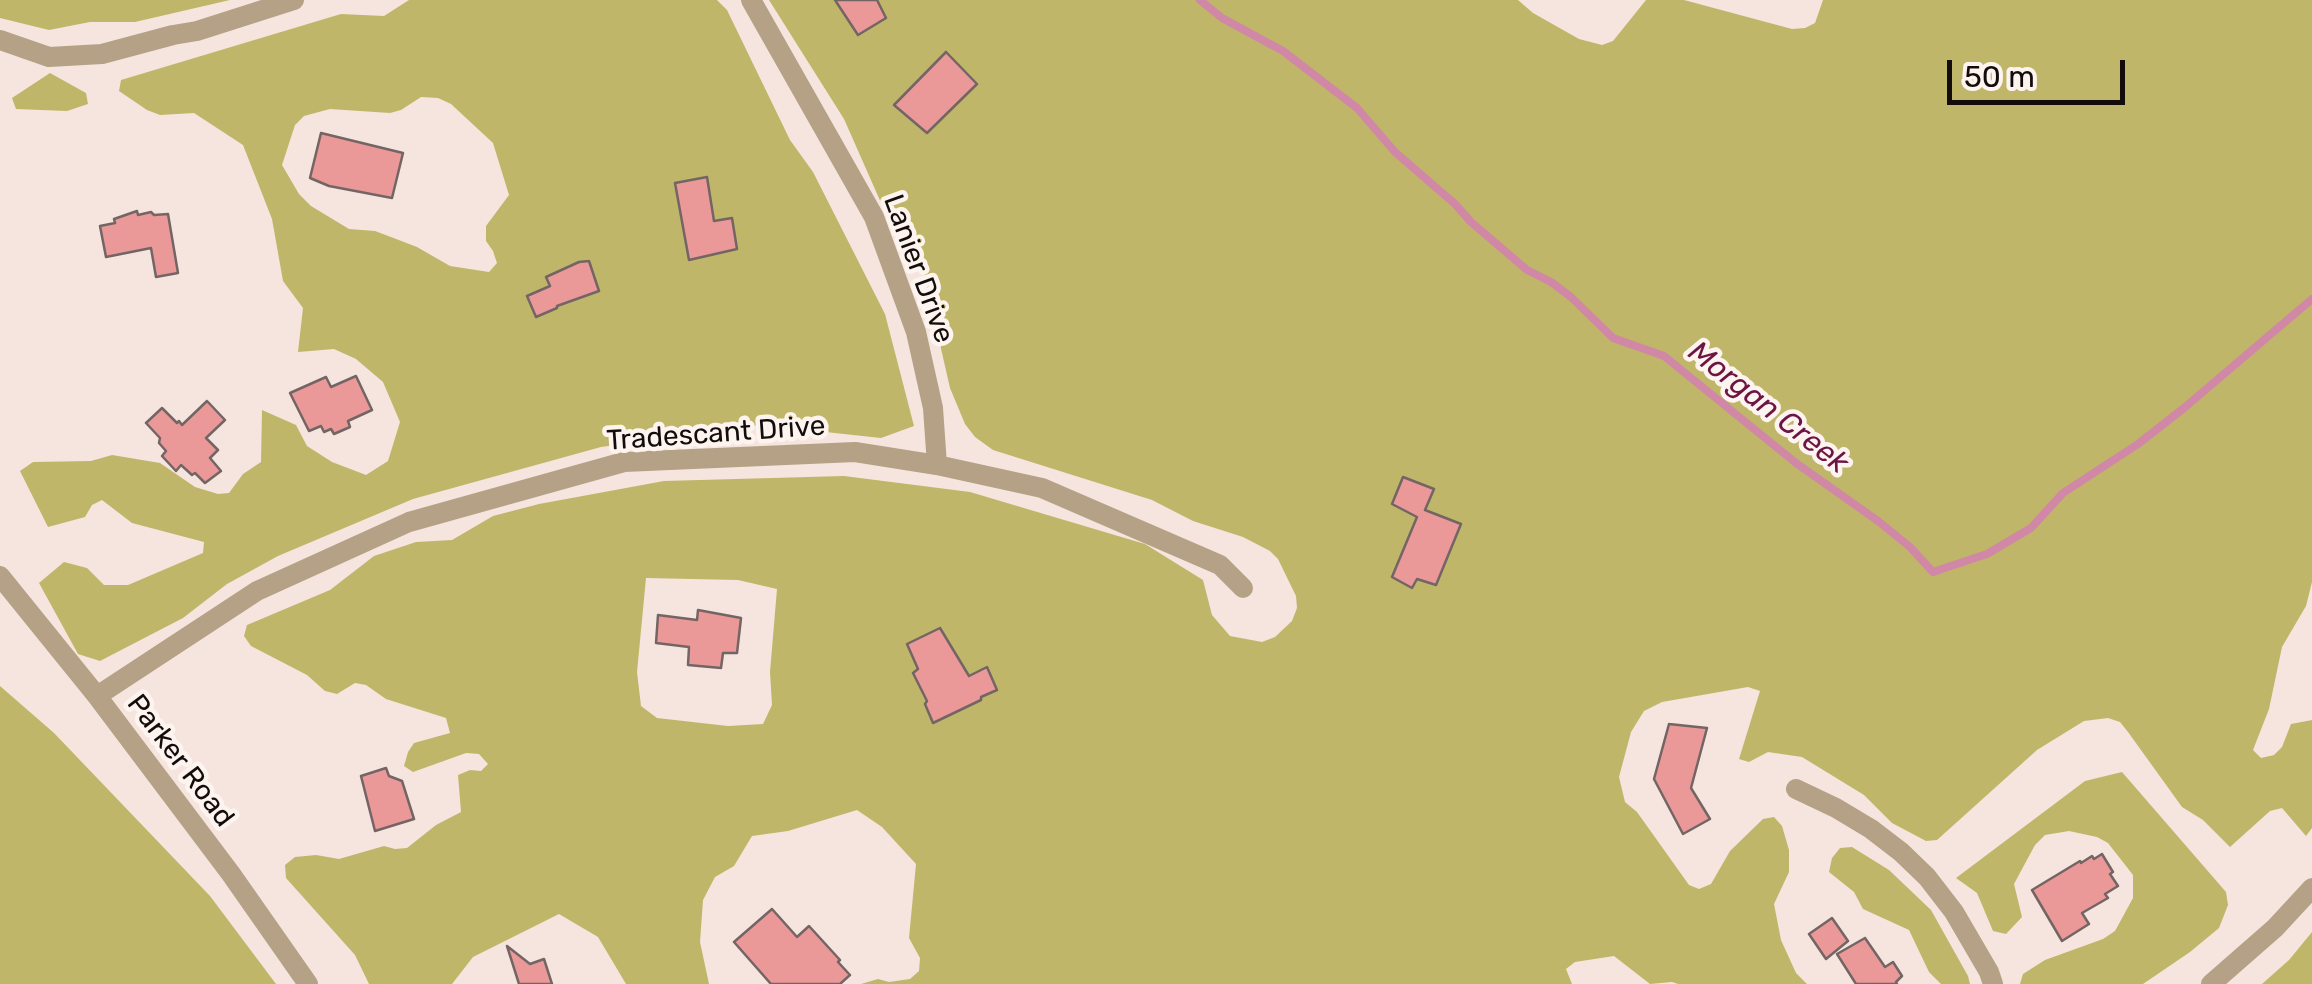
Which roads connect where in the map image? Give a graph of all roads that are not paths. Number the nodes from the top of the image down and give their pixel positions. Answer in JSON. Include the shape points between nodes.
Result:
{"nodes":[{"id":1,"x":294,"y":0,"type":"edge"},
{"id":2,"x":751,"y":0,"type":"edge"},
{"id":3,"x":0,"y":40,"type":"edge"},
{"id":4,"x":937,"y":465,"type":"junction"},
{"id":5,"x":0,"y":576,"type":"edge"},
{"id":6,"x":1243,"y":588,"type":"dead end"},
{"id":7,"x":96,"y":696,"type":"junction"},
{"id":8,"x":1796,"y":789,"type":"dead end"},
{"id":9,"x":2312,"y":888,"type":"edge"},
{"id":10,"x":308,"y":984,"type":"edge"},
{"id":11,"x":1994,"y":984,"type":"edge"},
{"id":12,"x":2211,"y":984,"type":"edge"}],
"edges":[{"from":1,"to":3,"type":"street","via":[[102,54],[49,57]]},
{"from":2,"to":4,"type":"street","name":"Lanier Drive","via":[[874,217],[916,332],[934,408]]},
{"from":4,"to":6,"type":"street","name":"Tradescant Drive","via":[[1042,488],[1220,565]]},
{"from":4,"to":7,"type":"street","name":"Tradescant Drive","via":[[855,452],[624,462],[409,522],[257,591]]},
{"from":5,"to":7,"type":"street","name":"Parker Road"},
{"from":7,"to":10,"type":"street","name":"Parker Road"},
{"from":8,"to":11,"type":"street","via":[[1872,829],[1927,877]]},
{"from":9,"to":12,"type":"street"}]}
